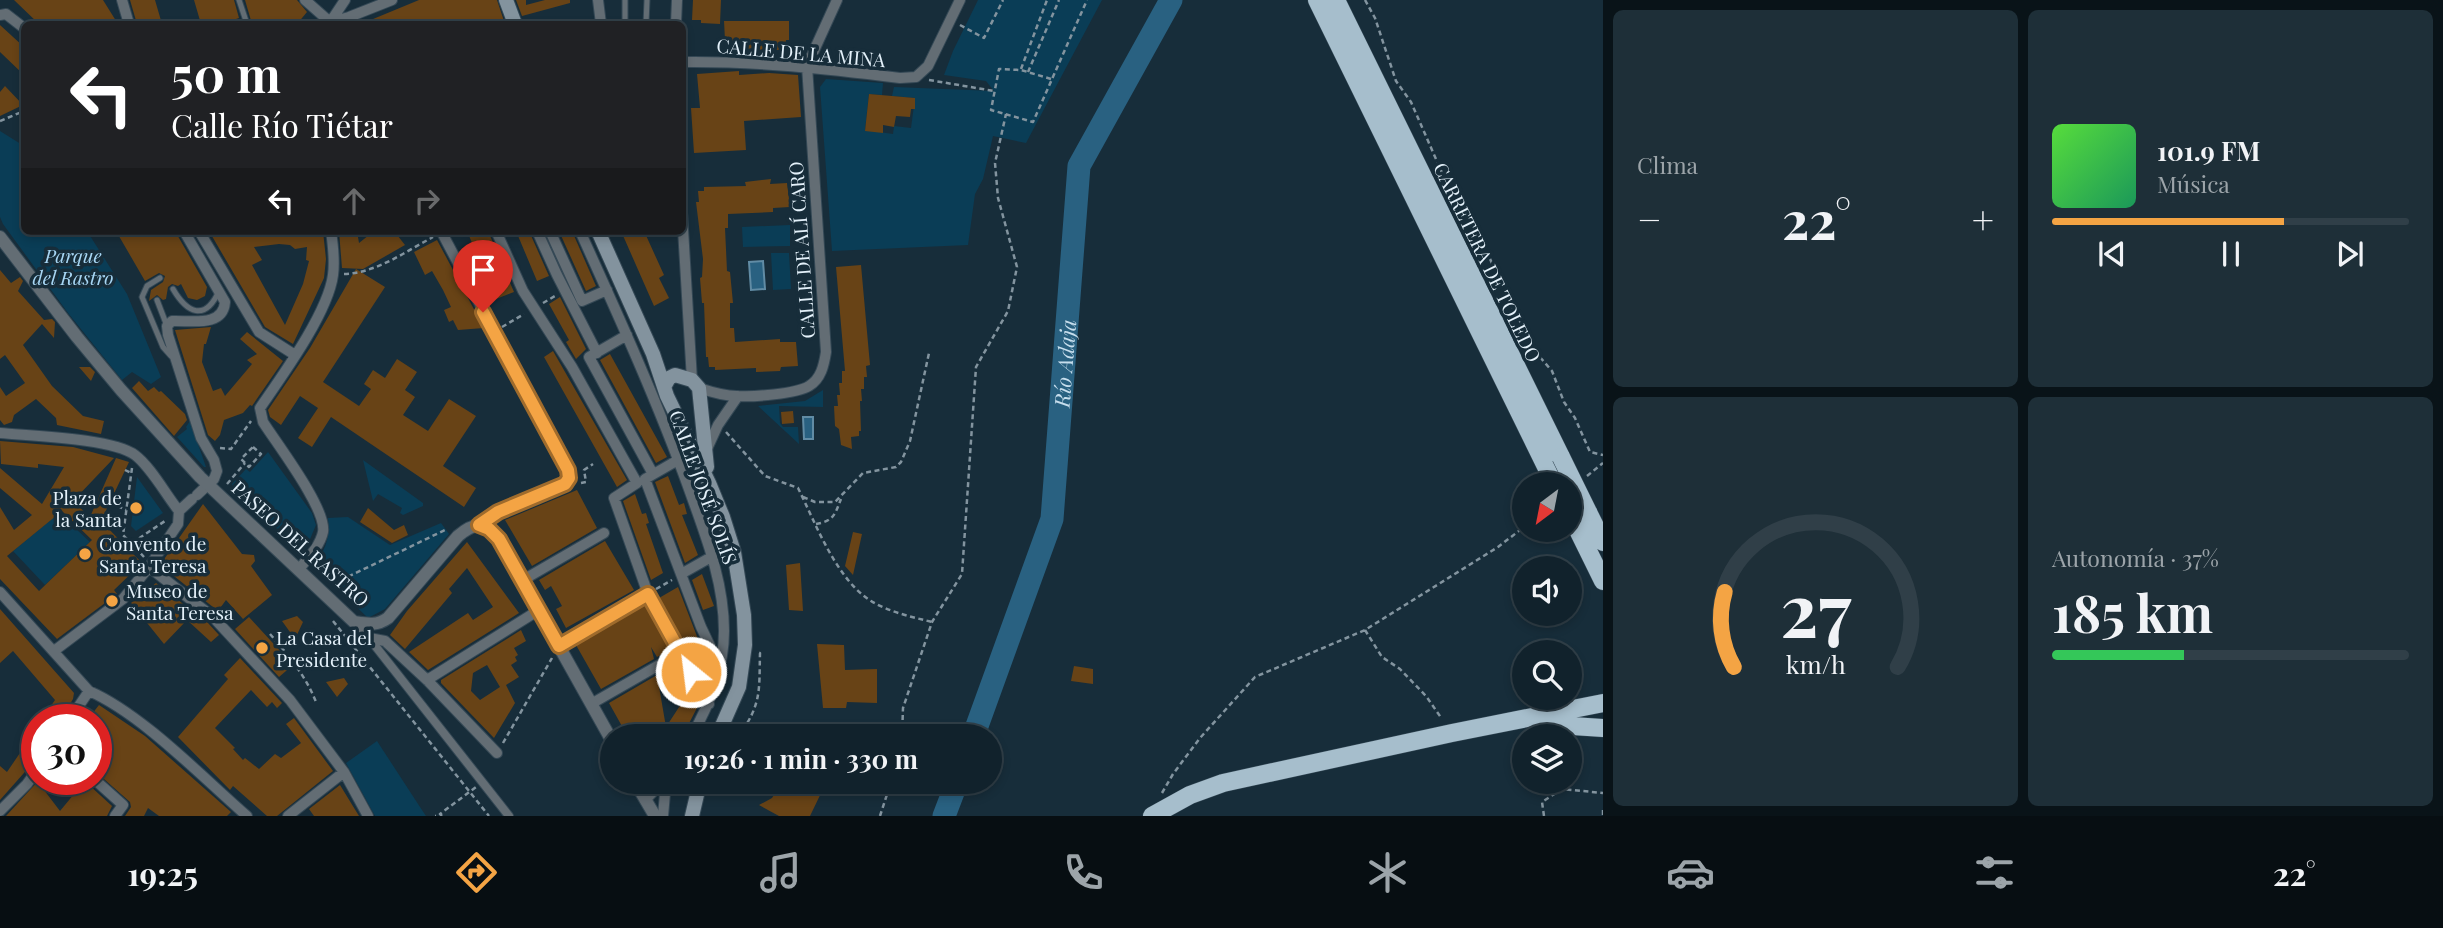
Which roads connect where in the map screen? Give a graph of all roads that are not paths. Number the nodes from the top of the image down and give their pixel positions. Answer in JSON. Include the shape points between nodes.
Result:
{"nodes":[{"id":1,"x":122,"y":0,"type":"edge"},
{"id":2,"x":239,"y":0,"type":"edge"},
{"id":3,"x":305,"y":0,"type":"edge"},
{"id":4,"x":345,"y":0,"type":"edge"},
{"id":5,"x":392,"y":0,"type":"edge"},
{"id":6,"x":506,"y":0,"type":"edge"},
{"id":7,"x":598,"y":0,"type":"edge"},
{"id":8,"x":625,"y":0,"type":"edge"},
{"id":9,"x":647,"y":0,"type":"edge"},
{"id":10,"x":677,"y":0,"type":"edge"},
{"id":11,"x":836,"y":0,"type":"edge"},
{"id":12,"x":960,"y":0,"type":"edge"},
{"id":13,"x":1317,"y":0,"type":"edge"},
{"id":14,"x":1336,"y":0,"type":"edge"},
{"id":15,"x":0,"y":15,"type":"edge"},
{"id":16,"x":128,"y":21,"type":"edge"},
{"id":17,"x":246,"y":21,"type":"edge"},
{"id":18,"x":327,"y":21,"type":"edge"},
{"id":19,"x":330,"y":21,"type":"edge"},
{"id":20,"x":336,"y":21,"type":"edge"},
{"id":21,"x":513,"y":21,"type":"edge"},
{"id":22,"x":601,"y":21,"type":"edge"},
{"id":23,"x":625,"y":21,"type":"edge"},
{"id":24,"x":646,"y":21,"type":"edge"},
{"id":25,"x":676,"y":21,"type":"edge"},
{"id":26,"x":21,"y":26,"type":"edge"},
{"id":27,"x":686,"y":62,"type":"edge"},
{"id":28,"x":807,"y":66,"type":"junction"},
{"id":29,"x":186,"y":235,"type":"edge"},
{"id":30,"x":201,"y":235,"type":"edge"},
{"id":31,"x":331,"y":235,"type":"edge"},
{"id":32,"x":443,"y":235,"type":"edge"},
{"id":33,"x":498,"y":235,"type":"edge"},
{"id":34,"x":539,"y":235,"type":"edge"},
{"id":35,"x":552,"y":235,"type":"edge"},
{"id":36,"x":582,"y":235,"type":"edge"},
{"id":37,"x":600,"y":235,"type":"edge"},
{"id":38,"x":684,"y":235,"type":"edge"},
{"id":39,"x":0,"y":237,"type":"edge"},
{"id":40,"x":160,"y":278,"type":"dead end"},
{"id":41,"x":173,"y":289,"type":"dead end"},
{"id":42,"x":607,"y":290,"type":"junction"},
{"id":43,"x":219,"y":291,"type":"junction"},
{"id":44,"x":157,"y":300,"type":"dead end"},
{"id":45,"x":167,"y":326,"type":"junction"},
{"id":46,"x":627,"y":335,"type":"junction"},
{"id":47,"x":653,"y":354,"type":"junction"},
{"id":48,"x":295,"y":355,"type":"junction"},
{"id":49,"x":593,"y":355,"type":"junction"},
{"id":50,"x":176,"y":361,"type":"junction"},
{"id":51,"x":675,"y":375,"type":"junction"},
{"id":52,"x":695,"y":384,"type":"junction"},
{"id":53,"x":664,"y":387,"type":"junction"},
{"id":54,"x":737,"y":396,"type":"junction"},
{"id":55,"x":700,"y":412,"type":"junction"},
{"id":56,"x":679,"y":419,"type":"junction"},
{"id":57,"x":0,"y":433,"type":"edge"},
{"id":58,"x":705,"y":456,"type":"junction"},
{"id":59,"x":678,"y":460,"type":"junction"},
{"id":60,"x":1555,"y":470,"type":"edge"},
{"id":61,"x":645,"y":479,"type":"junction"},
{"id":62,"x":709,"y":483,"type":"junction"},
{"id":63,"x":208,"y":485,"type":"junction"},
{"id":64,"x":179,"y":511,"type":"junction"},
{"id":65,"x":1582,"y":520,"type":"edge"},
{"id":66,"x":479,"y":525,"type":"junction"},
{"id":67,"x":1582,"y":528,"type":"edge"},
{"id":68,"x":604,"y":533,"type":"dead end"},
{"id":69,"x":1603,"y":542,"type":"edge"},
{"id":70,"x":713,"y":556,"type":"junction"},
{"id":71,"x":147,"y":564,"type":"junction"},
{"id":72,"x":299,"y":569,"type":"junction"},
{"id":73,"x":681,"y":574,"type":"junction"},
{"id":74,"x":523,"y":580,"type":"junction"},
{"id":75,"x":1603,"y":580,"type":"edge"},
{"id":76,"x":0,"y":592,"type":"edge"},
{"id":77,"x":648,"y":594,"type":"junction"},
{"id":78,"x":539,"y":610,"type":"junction"},
{"id":79,"x":354,"y":622,"type":"junction"},
{"id":80,"x":369,"y":638,"type":"junction"},
{"id":81,"x":559,"y":646,"type":"junction"},
{"id":82,"x":54,"y":651,"type":"junction"},
{"id":83,"x":680,"y":653,"type":"junction"},
{"id":84,"x":720,"y":667,"type":"junction"},
{"id":85,"x":427,"y":680,"type":"junction"},
{"id":86,"x":89,"y":691,"type":"junction"},
{"id":87,"x":1603,"y":703,"type":"edge"},
{"id":88,"x":80,"y":704,"type":"edge"},
{"id":89,"x":592,"y":704,"type":"junction"},
{"id":90,"x":709,"y":704,"type":"junction"},
{"id":91,"x":1507,"y":723,"type":"junction"},
{"id":92,"x":603,"y":724,"type":"edge"},
{"id":93,"x":698,"y":724,"type":"edge"},
{"id":94,"x":723,"y":724,"type":"edge"},
{"id":95,"x":1603,"y":728,"type":"edge"},
{"id":96,"x":497,"y":753,"type":"road end"},
{"id":97,"x":344,"y":772,"type":"junction"},
{"id":98,"x":21,"y":790,"type":"edge"},
{"id":99,"x":642,"y":794,"type":"edge"},
{"id":100,"x":652,"y":794,"type":"edge"},
{"id":101,"x":664,"y":794,"type":"edge"},
{"id":102,"x":697,"y":794,"type":"edge"},
{"id":103,"x":699,"y":794,"type":"edge"},
{"id":104,"x":112,"y":795,"type":"edge"},
{"id":105,"x":645,"y":800,"type":"junction"},
{"id":106,"x":0,"y":811,"type":"edge"},
{"id":107,"x":116,"y":816,"type":"edge"},
{"id":108,"x":247,"y":816,"type":"edge"},
{"id":109,"x":289,"y":816,"type":"edge"},
{"id":110,"x":368,"y":816,"type":"edge"},
{"id":111,"x":509,"y":816,"type":"edge"},
{"id":112,"x":654,"y":816,"type":"edge"},
{"id":113,"x":663,"y":816,"type":"edge"},
{"id":114,"x":692,"y":816,"type":"edge"},
{"id":115,"x":699,"y":816,"type":"edge"},
{"id":116,"x":1152,"y":816,"type":"edge"}],
"edges":[{"from":1,"to":16,"type":"street"},
{"from":2,"to":17,"type":"lane"},
{"from":3,"to":18,"type":"street"},
{"from":4,"to":19,"type":"street"},
{"from":5,"to":20,"type":"street"},
{"from":6,"to":21,"type":"main road"},
{"from":7,"to":22,"type":"street"},
{"from":8,"to":23,"type":"lane"},
{"from":9,"to":24,"type":"lane"},
{"from":10,"to":25,"type":"street"},
{"from":11,"to":28,"type":"street","name":"CALLE DE ALÍ CARO"},
{"from":12,"to":28,"type":"street","name":"CALLE DE LA MINA","via":[[928,66],[916,77]]},
{"from":13,"to":60,"type":"highway","name":"CARRETERA DE TOLEDO"},
{"from":14,"to":60,"type":"highway","name":"CARRETERA DE TOLEDO"},
{"from":15,"to":26,"type":"street","via":[[6,13]]},
{"from":27,"to":28,"type":"street","name":"CALLE DE LA MINA"},
{"from":28,"to":54,"type":"street","name":"CALLE DE ALÍ CARO","via":[[824,366],[810,386]]},
{"from":29,"to":43,"type":"street"},
{"from":30,"to":48,"type":"street","via":[[259,332]]},
{"from":31,"to":48,"type":"street","via":[[333,275]]},
{"from":32,"to":66,"type":"street","via":[[573,481],[498,512]]},
{"from":33,"to":61,"type":"street","via":[[523,291],[537,306]]},
{"from":34,"to":49,"type":"street"},
{"from":35,"to":42,"type":"street","via":[[582,301]]},
{"from":36,"to":42,"type":"street","name":"CALLE JOSÉ SOLÍS"},
{"from":37,"to":47,"type":"main road"},
{"from":38,"to":52,"type":"street"},
{"from":39,"to":63,"type":"street","name":"PASEO DEL RASTRO","via":[[121,390]]},
{"from":40,"to":50,"type":"lane","via":[[142,297],[163,347]]},
{"from":41,"to":43,"type":"lane","via":[[188,309],[196,311],[211,304]]},
{"from":42,"to":46,"type":"street","name":"CALLE JOSÉ SOLÍS"},
{"from":43,"to":45,"type":"street","via":[[225,302],[218,317],[172,321]]},
{"from":44,"to":45,"type":"lane"},
{"from":45,"to":50,"type":"street"},
{"from":46,"to":49,"type":"street"},
{"from":46,"to":59,"type":"street","name":"CALLE JOSÉ SOLÍS"},
{"from":47,"to":51,"type":"main road"},
{"from":47,"to":53,"type":"main road"},
{"from":48,"to":72,"type":"street","via":[[260,408],[260,416],[323,520],[320,540]]},
{"from":49,"to":61,"type":"street"},
{"from":50,"to":63,"type":"street","via":[[217,471]]},
{"from":51,"to":52,"type":"main road"},
{"from":51,"to":53,"type":"main road"},
{"from":52,"to":54,"type":"street","name":"CALLE DE ALÍ CARO"},
{"from":52,"to":55,"type":"main road"},
{"from":53,"to":56,"type":"main road"},
{"from":54,"to":58,"type":"street"},
{"from":55,"to":56,"type":"main road"},
{"from":55,"to":58,"type":"main road"},
{"from":56,"to":62,"type":"main road"},
{"from":57,"to":64,"type":"street","via":[[62,437],[123,449],[134,454]]},
{"from":58,"to":62,"type":"main road"},
{"from":59,"to":61,"type":"street"},
{"from":59,"to":70,"type":"street","name":"CALLE JOSÉ SOLÍS"},
{"from":61,"to":73,"type":"street"},
{"from":61,"to":77,"type":"street","via":[[614,498]]},
{"from":62,"to":94,"type":"main road","via":[[734,552],[746,645],[739,687]]},
{"from":63,"to":64,"type":"street"},
{"from":63,"to":72,"type":"street","name":"PASEO DEL RASTRO"},
{"from":64,"to":71,"type":"street","via":[[178,524]]},
{"from":65,"to":69,"type":"highway","name":"CARRETERA DE TOLEDO"},
{"from":66,"to":74,"type":"street","via":[[499,539]]},
{"from":66,"to":79,"type":"street","name":"PASEO DEL RASTRO","via":[[458,536],[388,618],[381,623]]},
{"from":67,"to":75,"type":"highway","name":"CARRETERA DE TOLEDO"},
{"from":68,"to":74,"type":"street"},
{"from":70,"to":73,"type":"street"},
{"from":70,"to":84,"type":"street","name":"CALLE JOSÉ SOLÍS","via":[[724,632]]},
{"from":71,"to":82,"type":"street","via":[[123,600]]},
{"from":71,"to":97,"type":"street","via":[[213,617],[290,700]]},
{"from":72,"to":79,"type":"street","name":"PASEO DEL RASTRO"},
{"from":73,"to":84,"type":"street"},
{"from":74,"to":78,"type":"street"},
{"from":76,"to":82,"type":"street"},
{"from":77,"to":81,"type":"street"},
{"from":77,"to":83,"type":"street"},
{"from":78,"to":81,"type":"street"},
{"from":78,"to":85,"type":"street"},
{"from":79,"to":80,"type":"street"},
{"from":80,"to":85,"type":"street","via":[[385,641]]},
{"from":80,"to":111,"type":"street"},
{"from":81,"to":89,"type":"street"},
{"from":82,"to":86,"type":"street"},
{"from":83,"to":89,"type":"street"},
{"from":83,"to":90,"type":"street"},
{"from":84,"to":90,"type":"street","name":"CALLE JOSÉ SOLÍS"},
{"from":85,"to":96,"type":"street"},
{"from":86,"to":88,"type":"street"},
{"from":86,"to":108,"type":"street","via":[[149,730]]},
{"from":87,"to":91,"type":"highway"},
{"from":89,"to":92,"type":"street"},
{"from":90,"to":93,"type":"street","name":"CALLE JOSÉ SOLÍS"},
{"from":91,"to":95,"type":"highway"},
{"from":91,"to":116,"type":"highway","via":[[1223,783]]},
{"from":97,"to":109,"type":"street"},
{"from":97,"to":110,"type":"street"},
{"from":98,"to":106,"type":"street"},
{"from":99,"to":105,"type":"street"},
{"from":100,"to":105,"type":"street"},
{"from":101,"to":113,"type":"street"},
{"from":102,"to":114,"type":"main road"},
{"from":103,"to":115,"type":"main road"},
{"from":104,"to":107,"type":"street","via":[[123,805]]},
{"from":105,"to":112,"type":"street"}]}
